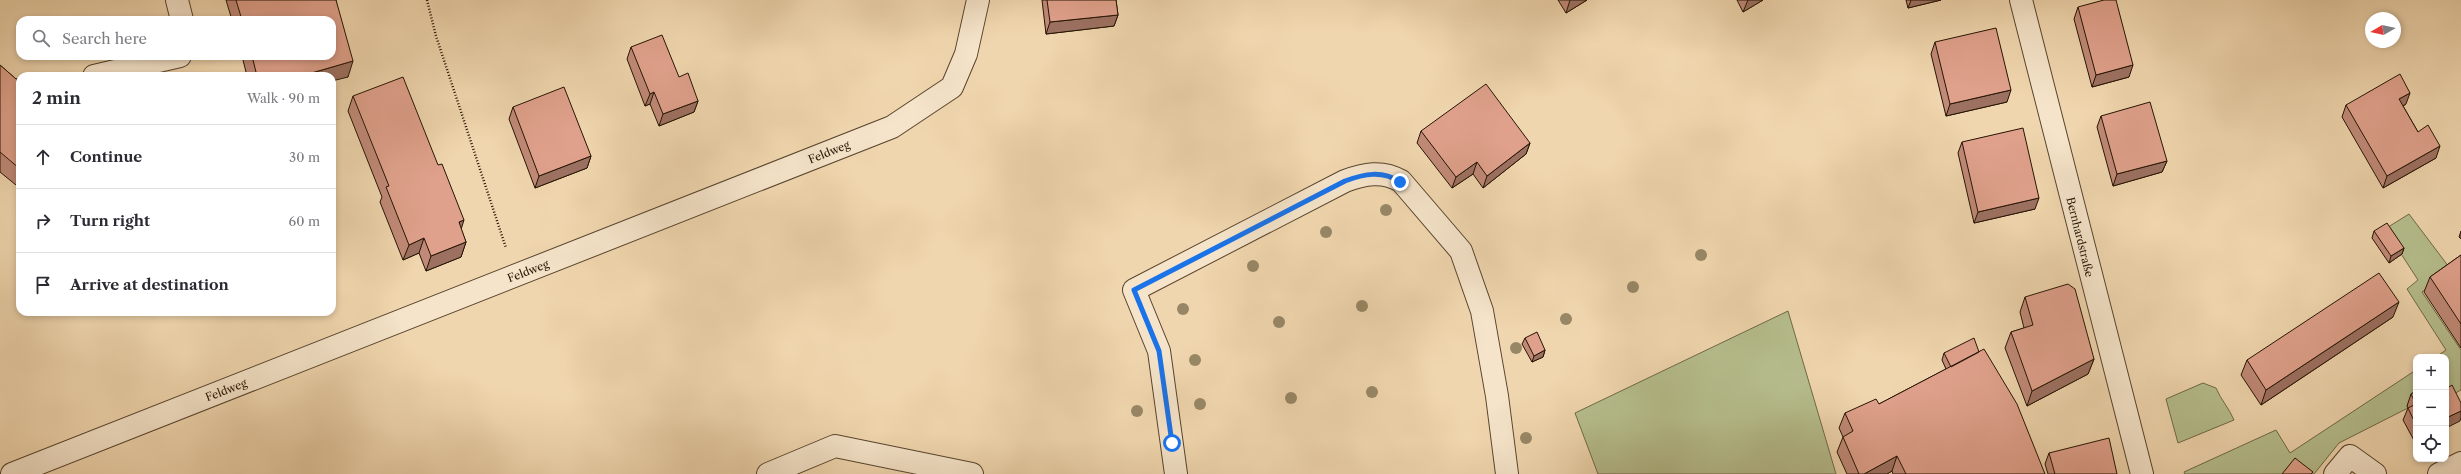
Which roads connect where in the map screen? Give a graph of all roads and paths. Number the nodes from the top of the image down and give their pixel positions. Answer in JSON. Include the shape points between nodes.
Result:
{"nodes":[{"id":1,"x":177,"y":0,"type":"edge"},
{"id":2,"x":427,"y":0,"type":"edge"},
{"id":3,"x":978,"y":0,"type":"edge"},
{"id":4,"x":2021,"y":0,"type":"edge"},
{"id":5,"x":181,"y":16,"type":"edge"},
{"id":6,"x":163,"y":60,"type":"edge"},
{"id":7,"x":111,"y":72,"type":"edge"},
{"id":8,"x":515,"y":276,"type":"junction"},
{"id":9,"x":2461,"y":463,"type":"edge"},
{"id":10,"x":12,"y":474,"type":"edge"},
{"id":11,"x":768,"y":474,"type":"edge"},
{"id":12,"x":972,"y":474,"type":"edge"},
{"id":13,"x":1176,"y":474,"type":"edge"},
{"id":14,"x":1507,"y":474,"type":"edge"},
{"id":15,"x":2142,"y":474,"type":"edge"},
{"id":16,"x":2335,"y":474,"type":"edge"},
{"id":17,"x":2375,"y":474,"type":"edge"},
{"id":18,"x":2439,"y":474,"type":"edge"}],
"edges":[{"from":1,"to":5,"type":"street"},
{"from":2,"to":8,"type":"path","via":[[436,36]]},
{"from":3,"to":8,"type":"street","name":"Feldweg","via":[[966,54],[952,87],[892,127]]},
{"from":4,"to":15,"type":"street","name":"Bernhardstraße"},
{"from":6,"to":7,"type":"street"},
{"from":8,"to":10,"type":"street","name":"Feldweg"},
{"from":9,"to":18,"type":"street"},
{"from":11,"to":12,"type":"street","via":[[835,446]]},
{"from":13,"to":14,"type":"street","via":[[1159,351],[1134,290],[1345,181],[1368,174],[1393,176],[1461,252],[1482,311]]},
{"from":16,"to":17,"type":"street","via":[[2350,456]]}]}
